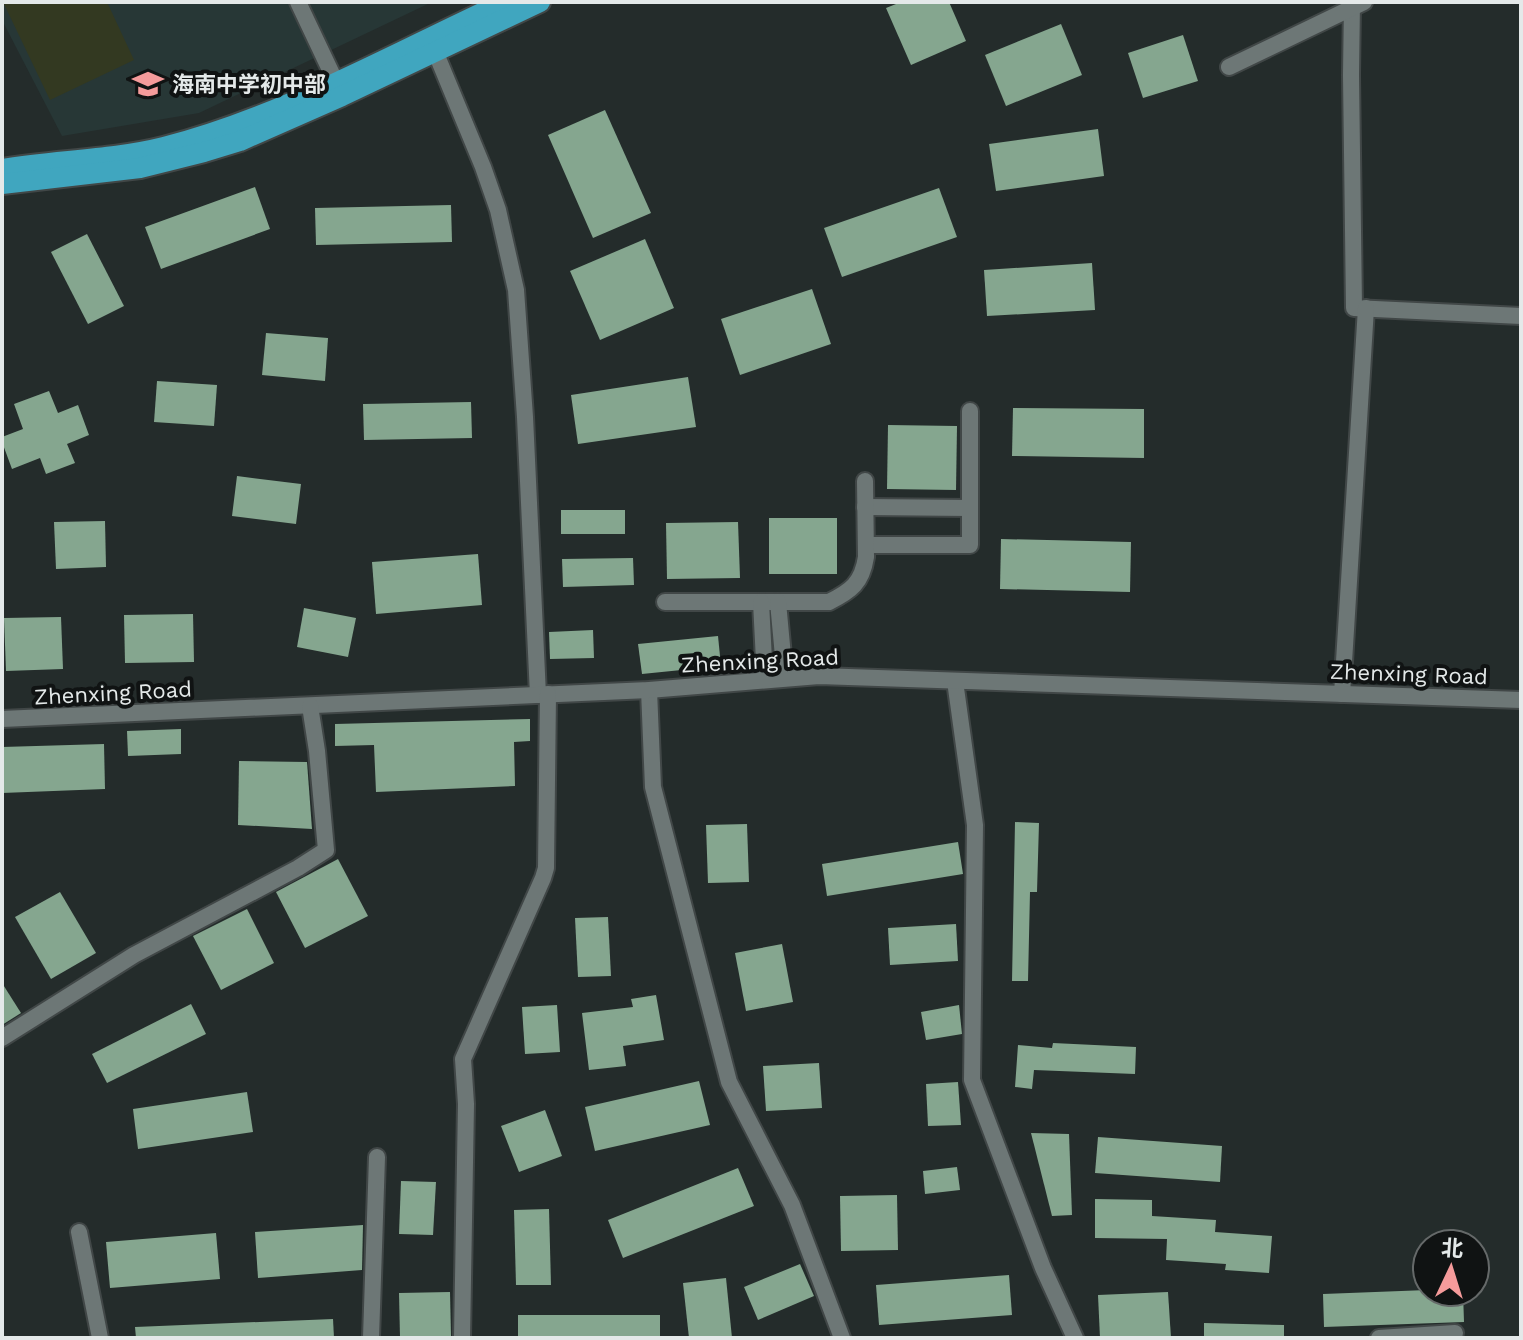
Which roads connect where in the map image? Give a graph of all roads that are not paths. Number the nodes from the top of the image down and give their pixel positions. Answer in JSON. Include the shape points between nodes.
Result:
{"nodes":[{"id":1,"x":298,"y":2,"type":"edge"},
{"id":2,"x":505,"y":2,"type":"edge"},
{"id":3,"x":540,"y":2,"type":"edge"},
{"id":4,"x":1356,"y":4,"type":"edge"},
{"id":5,"x":435,"y":51,"type":"junction"},
{"id":6,"x":1229,"y":67,"type":"dead end"},
{"id":7,"x":339,"y":89,"type":"junction"},
{"id":8,"x":2,"y":169,"type":"edge"},
{"id":9,"x":2,"y":184,"type":"edge"},
{"id":10,"x":1366,"y":308,"type":"junction"},
{"id":11,"x":1521,"y":316,"type":"edge"},
{"id":12,"x":970,"y":411,"type":"dead end"},
{"id":13,"x":865,"y":481,"type":"dead end"},
{"id":14,"x":865,"y":507,"type":"junction"},
{"id":15,"x":970,"y":508,"type":"junction"},
{"id":16,"x":866,"y":545,"type":"junction"},
{"id":17,"x":665,"y":602,"type":"dead end"},
{"id":18,"x":769,"y":602,"type":"junction"},
{"id":19,"x":785,"y":678,"type":"junction"},
{"id":20,"x":765,"y":680,"type":"junction"},
{"id":21,"x":955,"y":681,"type":"junction"},
{"id":22,"x":649,"y":690,"type":"junction"},
{"id":23,"x":1342,"y":694,"type":"junction"},
{"id":24,"x":543,"y":695,"type":"junction"},
{"id":25,"x":1521,"y":700,"type":"edge"},
{"id":26,"x":310,"y":706,"type":"junction"},
{"id":27,"x":2,"y":719,"type":"edge"},
{"id":28,"x":2,"y":1038,"type":"edge"},
{"id":29,"x":377,"y":1157,"type":"dead end"},
{"id":30,"x":79,"y":1232,"type":"dead end"},
{"id":31,"x":1455,"y":1333,"type":"dead end"},
{"id":32,"x":100,"y":1338,"type":"edge"},
{"id":33,"x":371,"y":1338,"type":"edge"},
{"id":34,"x":462,"y":1338,"type":"edge"},
{"id":35,"x":842,"y":1338,"type":"edge"},
{"id":36,"x":1075,"y":1338,"type":"edge"},
{"id":37,"x":1379,"y":1338,"type":"edge"}],
"edges":[{"from":1,"to":7,"type":"street"},
{"from":2,"to":7,"type":"main road"},
{"from":3,"to":5,"type":"main road"},
{"from":4,"to":6,"type":"street"},
{"from":4,"to":10,"type":"street","via":[[1351,75],[1354,308]]},
{"from":5,"to":7,"type":"main road"},
{"from":5,"to":24,"type":"street","via":[[498,210],[516,290]]},
{"from":7,"to":8,"type":"main road","via":[[164,147]]},
{"from":7,"to":9,"type":"main road","via":[[240,141],[168,162]]},
{"from":10,"to":11,"type":"street"},
{"from":10,"to":23,"type":"street"},
{"from":12,"to":15,"type":"street"},
{"from":13,"to":14,"type":"street"},
{"from":14,"to":15,"type":"street"},
{"from":14,"to":16,"type":"street"},
{"from":15,"to":16,"type":"street","via":[[970,545]]},
{"from":16,"to":18,"type":"street","via":[[858,583],[845,594],[829,602]]},
{"from":17,"to":18,"type":"street"},
{"from":18,"to":19,"type":"street"},
{"from":18,"to":20,"type":"street"},
{"from":19,"to":20,"type":"street","name":"Zhenxing Road"},
{"from":19,"to":21,"type":"street","name":"Zhenxing Road"},
{"from":20,"to":22,"type":"street","name":"Zhenxing Road"},
{"from":21,"to":23,"type":"street","name":"Zhenxing Road"},
{"from":21,"to":36,"type":"street","via":[[975,825],[972,1080]]},
{"from":22,"to":24,"type":"street","name":"Zhenxing Road"},
{"from":22,"to":35,"type":"street","via":[[653,787],[729,1082],[792,1205]]},
{"from":23,"to":25,"type":"street","name":"Zhenxing Road"},
{"from":24,"to":26,"type":"street","name":"Zhenxing Road"},
{"from":24,"to":34,"type":"street","via":[[546,868],[463,1059]]},
{"from":26,"to":27,"type":"street","name":"Zhenxing Road"},
{"from":26,"to":28,"type":"street","via":[[326,850],[134,955]]},
{"from":29,"to":33,"type":"street"},
{"from":30,"to":32,"type":"street"},
{"from":31,"to":37,"type":"street"}]}
